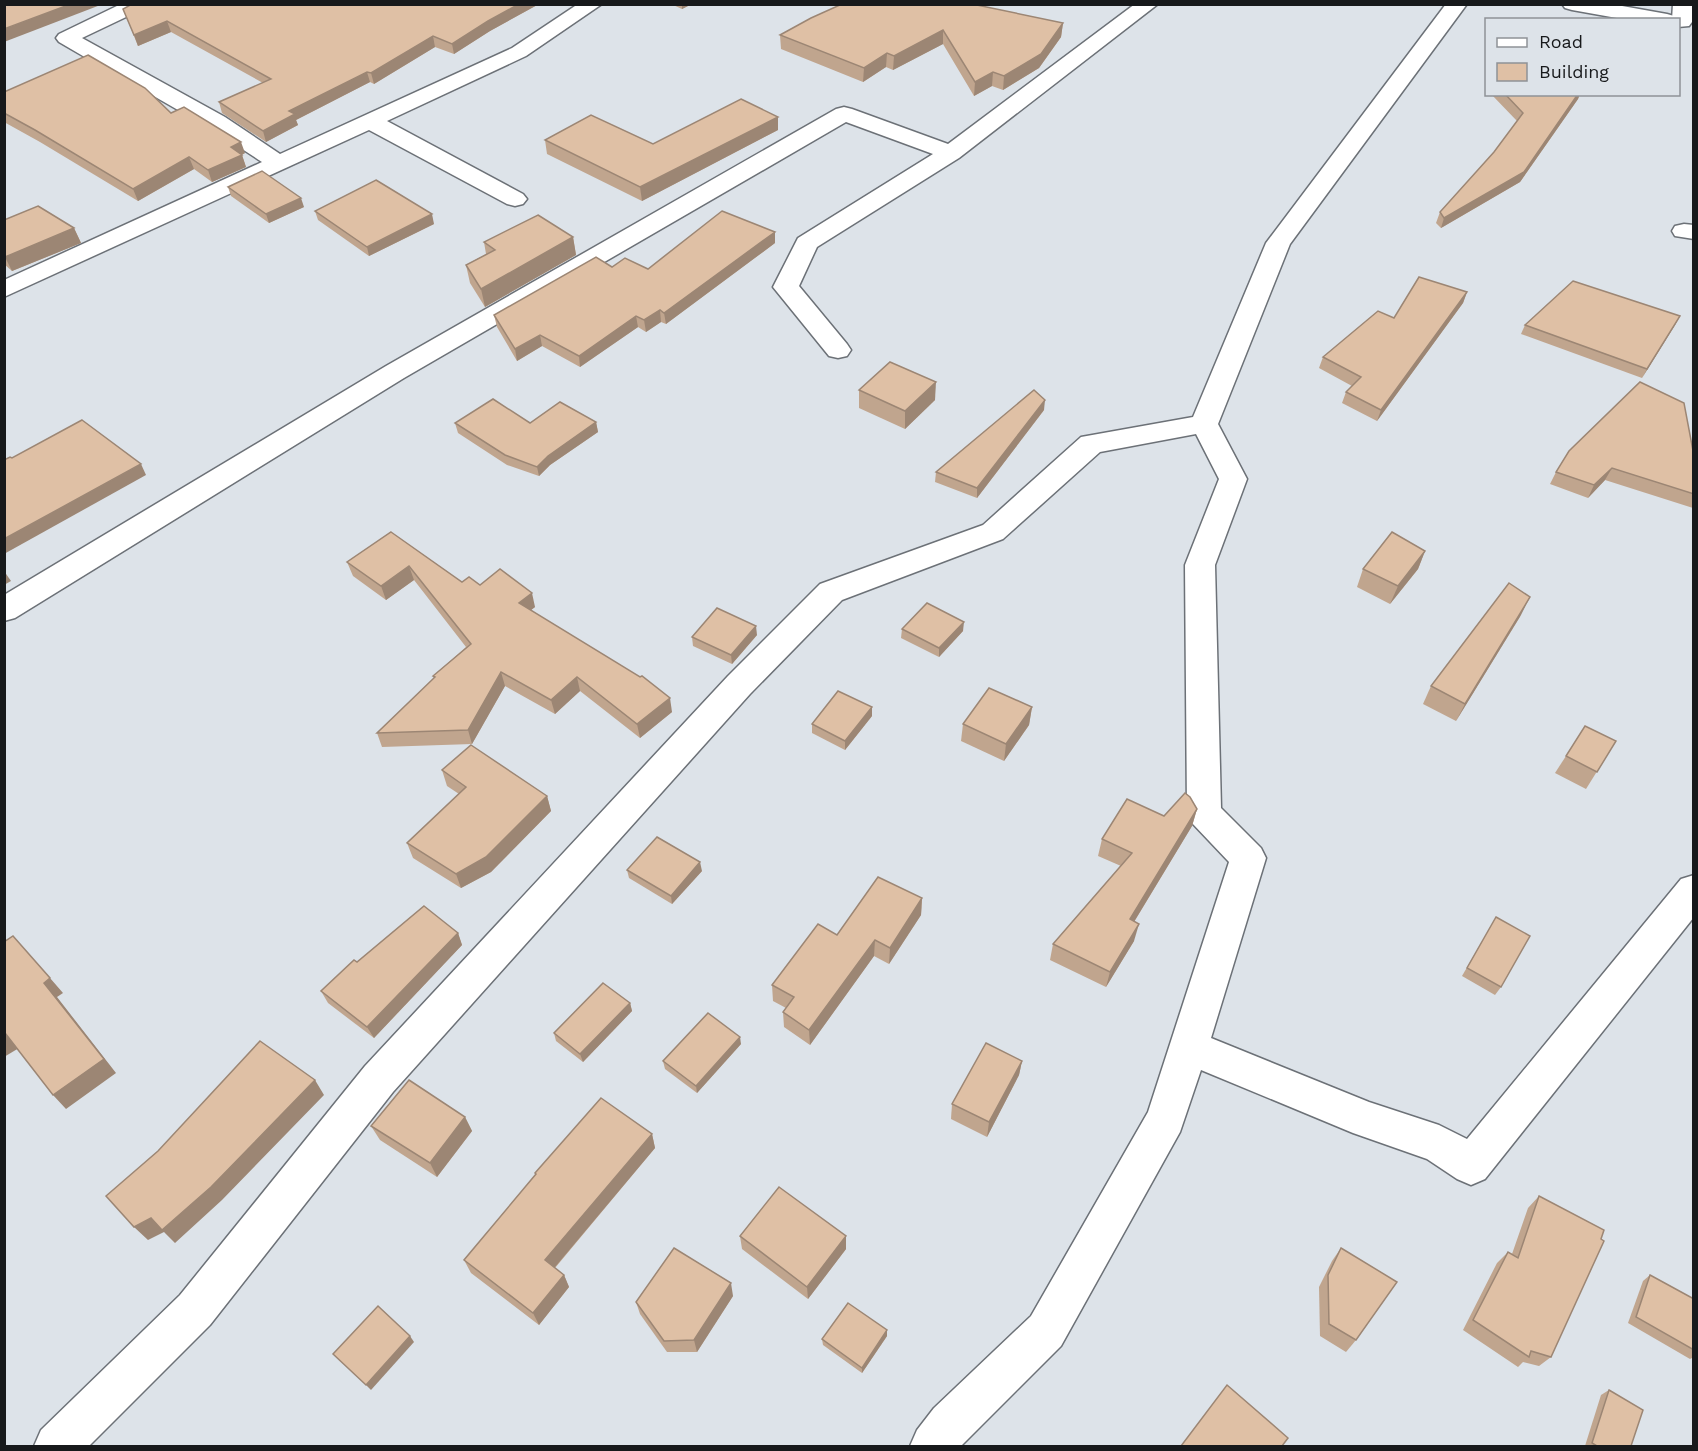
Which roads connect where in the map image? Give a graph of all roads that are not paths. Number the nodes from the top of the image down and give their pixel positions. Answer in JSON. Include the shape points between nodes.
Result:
{"nodes":[{"id":1,"x":138,"y":4,"type":"edge"},
{"id":2,"x":592,"y":4,"type":"edge"},
{"id":3,"x":1148,"y":4,"type":"edge"},
{"id":4,"x":1457,"y":4,"type":"edge"},
{"id":5,"x":1572,"y":4,"type":"edge"},
{"id":6,"x":1681,"y":18,"type":"edge"},
{"id":7,"x":370,"y":121,"type":"junction"},
{"id":8,"x":951,"y":153,"type":"junction"},
{"id":9,"x":279,"y":163,"type":"junction"},
{"id":10,"x":515,"y":199,"type":"dead end"},
{"id":11,"x":4,"y":290,"type":"edge"},
{"id":12,"x":838,"y":350,"type":"dead end"},
{"id":13,"x":1204,"y":424,"type":"junction"},
{"id":14,"x":4,"y":610,"type":"edge"},
{"id":15,"x":1694,"y":890,"type":"edge"},
{"id":16,"x":1188,"y":1047,"type":"junction"},
{"id":17,"x":57,"y":1446,"type":"edge"},
{"id":18,"x":933,"y":1446,"type":"edge"}],
"edges":[{"from":1,"to":9,"type":"street","via":[[66,38],[218,122]]},
{"from":2,"to":7,"type":"street","via":[[519,52]]},
{"from":3,"to":8,"type":"street"},
{"from":4,"to":13,"type":"street","via":[[1278,243]]},
{"from":5,"to":6,"type":"street"},
{"from":7,"to":9,"type":"street"},
{"from":7,"to":10,"type":"street"},
{"from":8,"to":12,"type":"street","via":[[807,243],[786,287]]},
{"from":8,"to":14,"type":"street","via":[[844,114],[396,372]]},
{"from":9,"to":11,"type":"street"},
{"from":13,"to":16,"type":"street","via":[[1233,479],[1200,565],[1204,813],[1248,858]]},
{"from":13,"to":17,"type":"street","via":[[1091,444],[993,532],[831,592],[739,685],[379,1079],[195,1310]]},
{"from":15,"to":16,"type":"street","via":[[1471,1165],[1439,1144],[1367,1120]]},
{"from":16,"to":18,"type":"street","via":[[1166,1119],[1046,1332],[950,1424]]}]}
